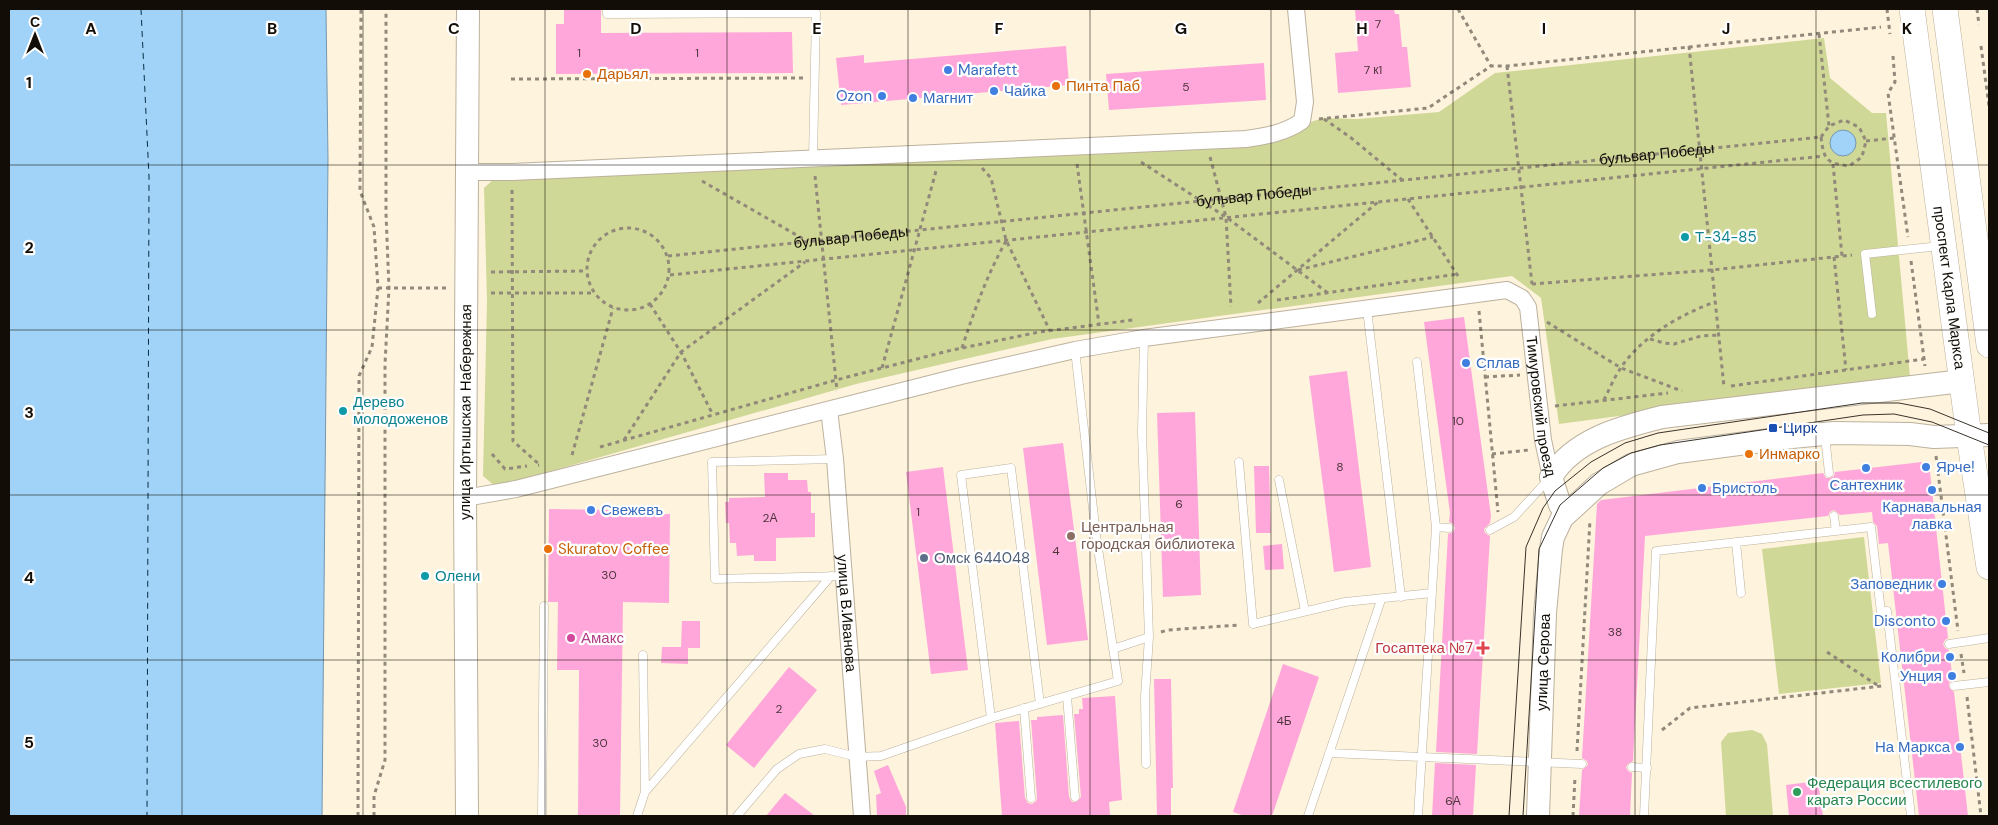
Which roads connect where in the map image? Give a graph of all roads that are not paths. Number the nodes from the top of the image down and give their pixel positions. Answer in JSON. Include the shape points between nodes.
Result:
{"nodes":[{"id":1,"x":468,"y":9,"type":"edge"},
{"id":2,"x":606,"y":9,"type":"edge"},
{"id":3,"x":1296,"y":9,"type":"edge"},
{"id":4,"x":1912,"y":9,"type":"edge"},
{"id":5,"x":1945,"y":9,"type":"edge"},
{"id":6,"x":813,"y":158,"type":"junction"},
{"id":7,"x":466,"y":172,"type":"junction"},
{"id":8,"x":1944,"y":246,"type":"junction"},
{"id":9,"x":1367,"y":309,"type":"junction"},
{"id":10,"x":1872,"y":314,"type":"dead end"},
{"id":11,"x":1144,"y":338,"type":"junction"},
{"id":12,"x":1989,"y":345,"type":"edge"},
{"id":13,"x":1075,"y":350,"type":"junction"},
{"id":14,"x":1417,"y":362,"type":"dead end"},
{"id":15,"x":1962,"y":381,"type":"junction"},
{"id":16,"x":834,"y":408,"type":"junction"},
{"id":17,"x":1825,"y":434,"type":"junction"},
{"id":18,"x":1979,"y":435,"type":"edge"},
{"id":19,"x":835,"y":459,"type":"junction"},
{"id":20,"x":1239,"y":462,"type":"dead end"},
{"id":21,"x":1829,"y":473,"type":"dead end"},
{"id":22,"x":1551,"y":477,"type":"junction"},
{"id":23,"x":1279,"y":480,"type":"dead end"},
{"id":24,"x":465,"y":498,"type":"junction"},
{"id":25,"x":1566,"y":513,"type":"junction"},
{"id":26,"x":1834,"y":516,"type":"dead end"},
{"id":27,"x":1436,"y":527,"type":"junction"},
{"id":28,"x":1449,"y":528,"type":"dead end"},
{"id":29,"x":1490,"y":530,"type":"dead end"},
{"id":30,"x":1836,"y":531,"type":"junction"},
{"id":31,"x":1736,"y":542,"type":"junction"},
{"id":32,"x":1989,"y":567,"type":"edge"},
{"id":33,"x":837,"y":576,"type":"junction"},
{"id":34,"x":1432,"y":593,"type":"junction"},
{"id":35,"x":1742,"y":593,"type":"dead end"},
{"id":36,"x":1401,"y":597,"type":"junction"},
{"id":37,"x":1380,"y":600,"type":"junction"},
{"id":38,"x":544,"y":606,"type":"dead end"},
{"id":39,"x":1306,"y":611,"type":"junction"},
{"id":40,"x":1149,"y":637,"type":"junction"},
{"id":41,"x":1989,"y":638,"type":"edge"},
{"id":42,"x":1949,"y":644,"type":"dead end"},
{"id":43,"x":1113,"y":649,"type":"junction"},
{"id":44,"x":1891,"y":650,"type":"junction"},
{"id":45,"x":1900,"y":650,"type":"dead end"},
{"id":46,"x":643,"y":655,"type":"dead end"},
{"id":47,"x":1989,"y":682,"type":"edge"},
{"id":48,"x":1954,"y":686,"type":"dead end"},
{"id":49,"x":1896,"y":689,"type":"junction"},
{"id":50,"x":1905,"y":692,"type":"dead end"},
{"id":51,"x":1067,"y":696,"type":"junction"},
{"id":52,"x":1040,"y":704,"type":"junction"},
{"id":53,"x":1024,"y":708,"type":"junction"},
{"id":54,"x":991,"y":718,"type":"junction"},
{"id":55,"x":1329,"y":752,"type":"junction"},
{"id":56,"x":858,"y":757,"type":"junction"},
{"id":57,"x":1422,"y":758,"type":"junction"},
{"id":58,"x":1540,"y":763,"type":"junction"},
{"id":59,"x":1146,"y":764,"type":"dead end"},
{"id":60,"x":1579,"y":764,"type":"road end"},
{"id":61,"x":1632,"y":767,"type":"dead end"},
{"id":62,"x":1647,"y":768,"type":"junction"},
{"id":63,"x":645,"y":792,"type":"junction"},
{"id":64,"x":1075,"y":796,"type":"dead end"},
{"id":65,"x":1031,"y":798,"type":"dead end"},
{"id":66,"x":467,"y":816,"type":"edge"},
{"id":67,"x":542,"y":816,"type":"edge"},
{"id":68,"x":637,"y":816,"type":"edge"},
{"id":69,"x":737,"y":816,"type":"edge"},
{"id":70,"x":862,"y":816,"type":"edge"},
{"id":71,"x":1308,"y":816,"type":"edge"},
{"id":72,"x":1418,"y":816,"type":"edge"},
{"id":73,"x":1538,"y":816,"type":"edge"},
{"id":74,"x":1644,"y":816,"type":"edge"},
{"id":75,"x":1911,"y":816,"type":"edge"}],
"edges":[{"from":1,"to":7,"type":"street","name":"улица Иртышская Набережная"},
{"from":2,"to":6,"type":"lane","via":[[606,14],[816,13]]},
{"from":3,"to":6,"type":"street","via":[[1305,102],[1302,122],[1270,136]]},
{"from":4,"to":8,"type":"main road","name":"проспект Карла Маркса"},
{"from":5,"to":12,"type":"main road","name":"проспект Карла Маркса"},
{"from":6,"to":7,"type":"street"},
{"from":7,"to":24,"type":"street","name":"улица Иртышская Набережная"},
{"from":8,"to":10,"type":"lane","via":[[1865,254]]},
{"from":8,"to":15,"type":"main road","name":"проспект Карла Маркса"},
{"from":9,"to":11,"type":"street"},
{"from":9,"to":22,"type":"street","name":"Тимуровский проезд","via":[[1507,290],[1522,298],[1528,307],[1544,449]]},
{"from":9,"to":36,"type":"lane"},
{"from":11,"to":13,"type":"street"},
{"from":11,"to":40,"type":"lane","via":[[1142,432]]},
{"from":13,"to":16,"type":"street"},
{"from":13,"to":43,"type":"lane"},
{"from":14,"to":27,"type":"lane"},
{"from":15,"to":18,"type":"main road","name":"проспект Карла Маркса"},
{"from":15,"to":22,"type":"street","via":[[1662,417],[1625,426],[1591,441],[1568,455]]},
{"from":16,"to":19,"type":"street","name":"улица В.Иванова"},
{"from":16,"to":24,"type":"street","via":[[516,489]]},
{"from":17,"to":18,"type":"street"},
{"from":17,"to":21,"type":"lane"},
{"from":17,"to":25,"type":"street","via":[[1678,452],[1630,465],[1599,484]]},
{"from":18,"to":32,"type":"main road","name":"проспект Карла Маркса"},
{"from":19,"to":33,"type":"street","name":"улица В.Иванова"},
{"from":19,"to":33,"type":"lane","via":[[712,462],[715,579]]},
{"from":20,"to":39,"type":"lane","via":[[1252,624]]},
{"from":22,"to":25,"type":"street","name":"Тимуровский проезд"},
{"from":22,"to":29,"type":"lane","via":[[1514,517]]},
{"from":23,"to":39,"type":"lane"},
{"from":24,"to":66,"type":"street","name":"улица Иртышская Набережная"},
{"from":25,"to":58,"type":"street","name":"улица Серова","via":[[1553,537],[1551,549],[1545,613]]},
{"from":26,"to":30,"type":"lane"},
{"from":27,"to":28,"type":"lane"},
{"from":27,"to":34,"type":"lane"},
{"from":30,"to":31,"type":"lane"},
{"from":30,"to":44,"type":"lane","via":[[1871,526],[1881,612],[1887,611]]},
{"from":31,"to":35,"type":"lane"},
{"from":31,"to":62,"type":"lane","via":[[1656,551]]},
{"from":33,"to":56,"type":"street","name":"улица В.Иванова"},
{"from":33,"to":63,"type":"lane"},
{"from":34,"to":36,"type":"lane"},
{"from":34,"to":57,"type":"lane"},
{"from":36,"to":37,"type":"lane"},
{"from":37,"to":39,"type":"lane","via":[[1344,602]]},
{"from":37,"to":55,"type":"lane"},
{"from":38,"to":67,"type":"lane"},
{"from":40,"to":43,"type":"lane"},
{"from":40,"to":59,"type":"lane","via":[[1145,696]]},
{"from":41,"to":42,"type":"lane"},
{"from":43,"to":51,"type":"lane","via":[[1118,681]]},
{"from":44,"to":45,"type":"lane"},
{"from":44,"to":49,"type":"lane"},
{"from":46,"to":63,"type":"lane"},
{"from":47,"to":48,"type":"lane"},
{"from":49,"to":50,"type":"lane"},
{"from":49,"to":75,"type":"lane"},
{"from":51,"to":52,"type":"lane"},
{"from":51,"to":64,"type":"lane"},
{"from":52,"to":53,"type":"lane"},
{"from":52,"to":54,"type":"lane","via":[[1011,468],[961,475]]},
{"from":53,"to":54,"type":"lane"},
{"from":53,"to":65,"type":"lane"},
{"from":54,"to":56,"type":"lane","via":[[881,756]]},
{"from":55,"to":57,"type":"lane"},
{"from":55,"to":71,"type":"lane"},
{"from":56,"to":69,"type":"lane","via":[[825,749],[799,754],[777,769]]},
{"from":56,"to":70,"type":"street","name":"улица В.Иванова"},
{"from":57,"to":58,"type":"lane"},
{"from":57,"to":72,"type":"lane"},
{"from":58,"to":60,"type":"lane"},
{"from":58,"to":73,"type":"street","name":"улица Серова"},
{"from":61,"to":62,"type":"lane"},
{"from":62,"to":74,"type":"lane"},
{"from":63,"to":68,"type":"lane"}]}
